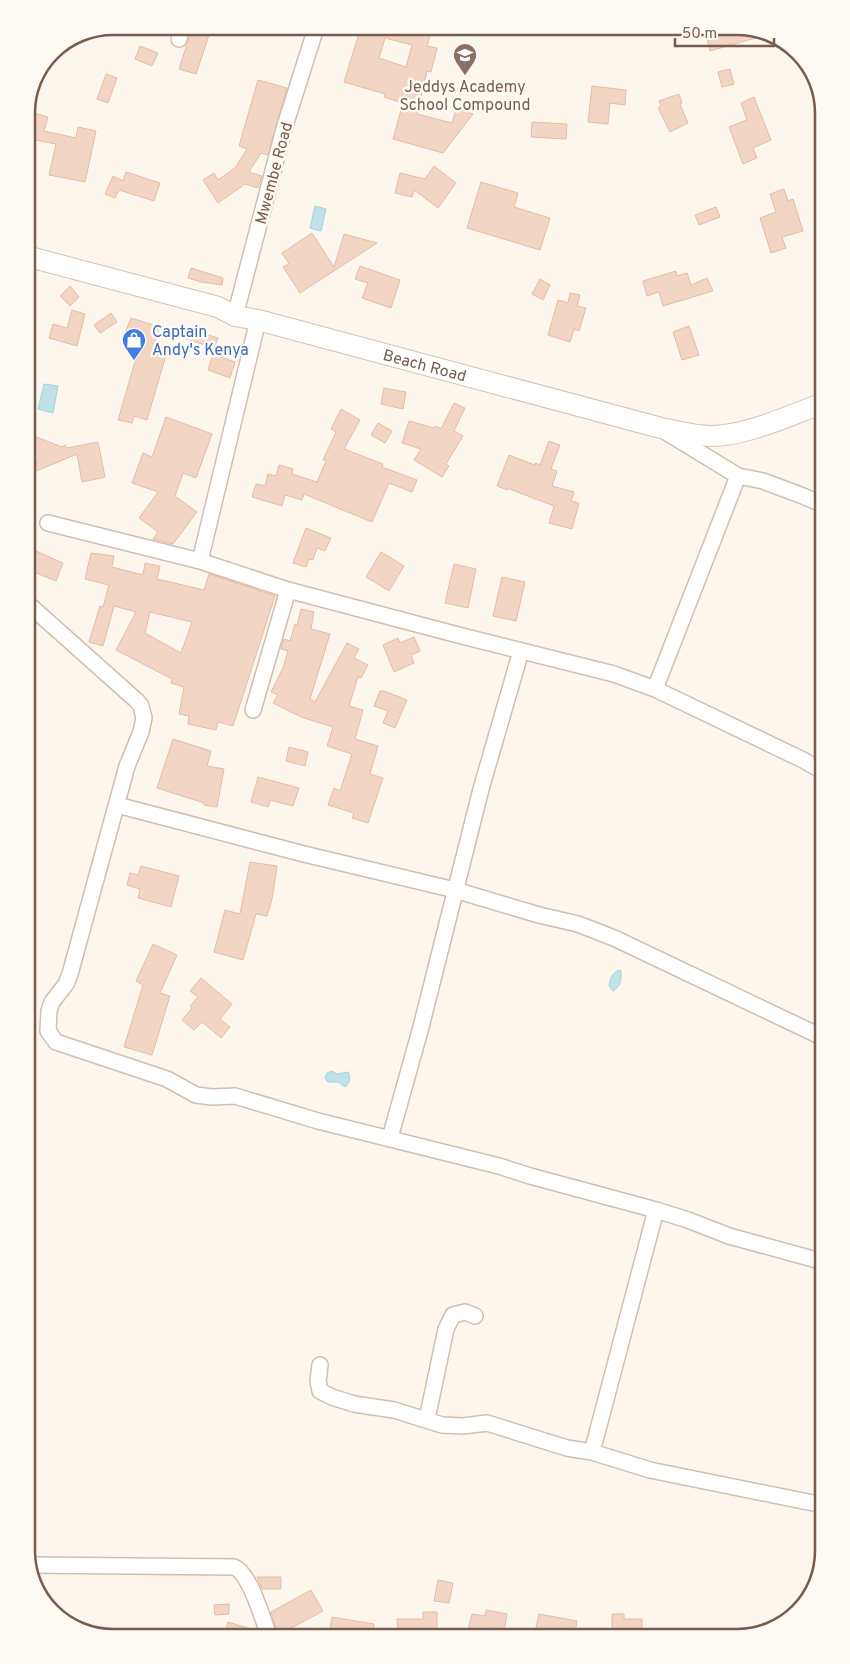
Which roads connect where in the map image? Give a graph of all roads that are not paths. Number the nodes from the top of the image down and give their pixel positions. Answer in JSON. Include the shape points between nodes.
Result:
{"nodes":[{"id":1,"x":312,"y":35,"type":"edge"},
{"id":2,"x":35,"y":258,"type":"edge"},
{"id":3,"x":235,"y":316,"type":"junction"},
{"id":4,"x":258,"y":320,"type":"junction"},
{"id":5,"x":815,"y":406,"type":"edge"},
{"id":6,"x":661,"y":428,"type":"junction"},
{"id":7,"x":738,"y":476,"type":"junction"},
{"id":8,"x":815,"y":501,"type":"edge"},
{"id":9,"x":48,"y":523,"type":"dead end"},
{"id":10,"x":200,"y":561,"type":"junction"},
{"id":11,"x":288,"y":590,"type":"junction"},
{"id":12,"x":35,"y":610,"type":"edge"},
{"id":13,"x":521,"y":652,"type":"junction"},
{"id":14,"x":656,"y":689,"type":"junction"},
{"id":15,"x":253,"y":710,"type":"dead end"},
{"id":16,"x":815,"y":767,"type":"edge"},
{"id":17,"x":117,"y":805,"type":"junction"},
{"id":18,"x":455,"y":890,"type":"junction"},
{"id":19,"x":815,"y":1034,"type":"edge"},
{"id":20,"x":390,"y":1138,"type":"junction"},
{"id":21,"x":656,"y":1210,"type":"junction"},
{"id":22,"x":815,"y":1260,"type":"edge"},
{"id":23,"x":476,"y":1316,"type":"dead end"},
{"id":24,"x":320,"y":1365,"type":"dead end"},
{"id":25,"x":427,"y":1419,"type":"junction"},
{"id":26,"x":592,"y":1452,"type":"junction"},
{"id":27,"x":815,"y":1503,"type":"edge"},
{"id":28,"x":36,"y":1565,"type":"edge"},
{"id":29,"x":266,"y":1629,"type":"edge"}],
"edges":[{"from":1,"to":3,"type":"street","name":"Mwembe Road"},
{"from":2,"to":3,"type":"main road","name":"Beach Road","via":[[218,307]]},
{"from":3,"to":4,"type":"main road","name":"Beach Road"},
{"from":4,"to":6,"type":"main road","name":"Beach Road"},
{"from":4,"to":10,"type":"street"},
{"from":5,"to":6,"type":"main road","name":"Beach Road","via":[[728,435],[709,436]]},
{"from":6,"to":7,"type":"street"},
{"from":7,"to":8,"type":"street","via":[[763,481]]},
{"from":7,"to":14,"type":"street"},
{"from":9,"to":10,"type":"street"},
{"from":10,"to":11,"type":"street"},
{"from":11,"to":13,"type":"street"},
{"from":11,"to":15,"type":"street"},
{"from":12,"to":17,"type":"street","via":[[142,706],[144,718]]},
{"from":13,"to":14,"type":"street","via":[[614,674]]},
{"from":13,"to":18,"type":"street"},
{"from":14,"to":16,"type":"street"},
{"from":17,"to":18,"type":"street"},
{"from":17,"to":20,"type":"street","via":[[70,974],[49,1011],[48,1031],[56,1042],[167,1079],[196,1094],[235,1096]]},
{"from":18,"to":19,"type":"street","via":[[578,924],[614,938]]},
{"from":18,"to":20,"type":"street"},
{"from":20,"to":21,"type":"street"},
{"from":21,"to":22,"type":"street","via":[[729,1236]]},
{"from":21,"to":26,"type":"street"},
{"from":23,"to":25,"type":"street","via":[[465,1312],[453,1315],[446,1329]]},
{"from":24,"to":25,"type":"street","via":[[320,1391],[354,1404]]},
{"from":25,"to":26,"type":"street","via":[[442,1425],[488,1422],[567,1448]]},
{"from":26,"to":27,"type":"street","via":[[650,1470]]},
{"from":28,"to":29,"type":"street","via":[[234,1566],[248,1581]]}]}
